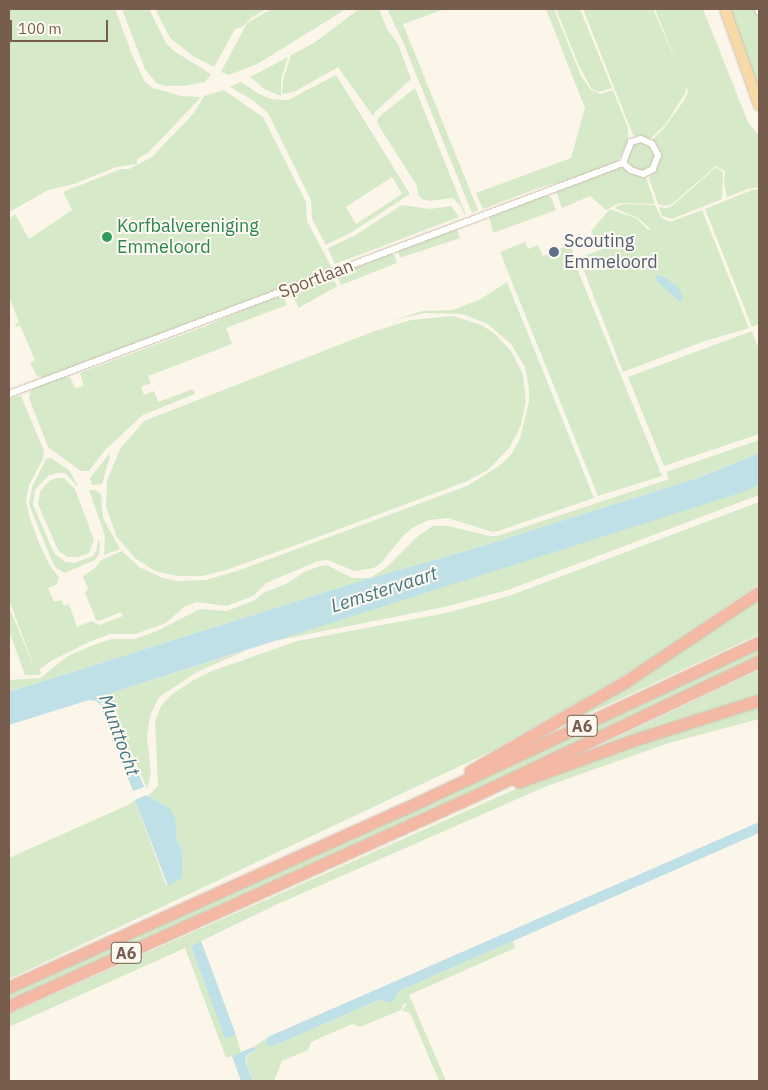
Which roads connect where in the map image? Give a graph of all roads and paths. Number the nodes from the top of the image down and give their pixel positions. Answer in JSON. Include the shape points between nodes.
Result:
{"nodes":[{"id":1,"x":719,"y":9,"type":"edge"},
{"id":2,"x":725,"y":9,"type":"edge"},
{"id":3,"x":743,"y":64,"type":"junction"},
{"id":4,"x":759,"y":105,"type":"edge"},
{"id":5,"x":623,"y":163,"type":"junction"},
{"id":6,"x":9,"y":394,"type":"edge"},
{"id":7,"x":759,"y":592,"type":"edge"},
{"id":8,"x":759,"y":642,"type":"edge"},
{"id":9,"x":759,"y":661,"type":"edge"},
{"id":10,"x":759,"y":700,"type":"edge"},
{"id":11,"x":474,"y":796,"type":"junction"},
{"id":12,"x":404,"y":809,"type":"junction"},
{"id":13,"x":9,"y":987,"type":"edge"},
{"id":14,"x":9,"y":1006,"type":"edge"}],
"edges":[{"from":1,"to":3,"type":"main road"},
{"from":2,"to":3,"type":"main road"},
{"from":3,"to":4,"type":"main road"},
{"from":5,"to":5,"type":"street","via":[[634,172],[647,173],[656,164],[657,152],[649,142],[635,139],[629,144]]},
{"from":5,"to":6,"type":"street","name":"Sportlaan"},
{"from":7,"to":12,"type":"highway","number":"A6","via":[[600,698]]},
{"from":8,"to":12,"type":"highway","number":"A6"},
{"from":9,"to":11,"type":"highway","number":"A6"},
{"from":10,"to":11,"type":"highway","number":"A6"},
{"from":11,"to":14,"type":"highway","number":"A6"},
{"from":12,"to":13,"type":"highway","number":"A6"}]}
